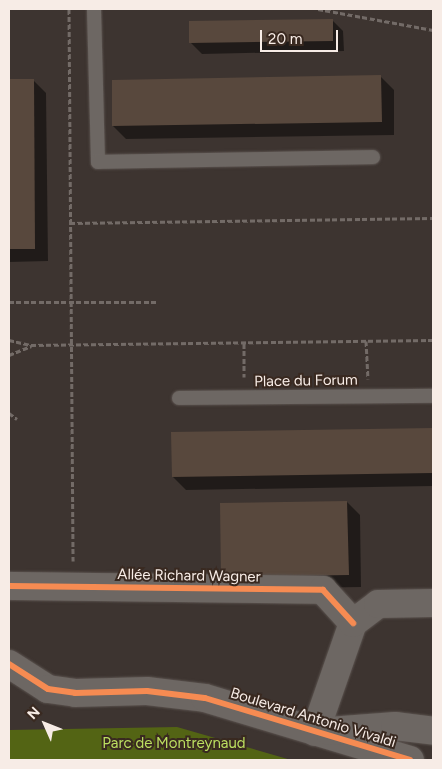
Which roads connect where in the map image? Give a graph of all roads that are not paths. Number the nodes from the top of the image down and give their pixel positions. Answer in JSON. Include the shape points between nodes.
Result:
{"nodes":[{"id":1,"x":94,"y":9,"type":"edge"},
{"id":2,"x":373,"y":157,"type":"dead end"},
{"id":3,"x":433,"y":396,"type":"edge"},
{"id":4,"x":179,"y":398,"type":"dead end"},
{"id":5,"x":9,"y":586,"type":"edge"},
{"id":6,"x":433,"y":603,"type":"edge"},
{"id":7,"x":354,"y":623,"type":"junction"},
{"id":8,"x":9,"y":664,"type":"edge"},
{"id":9,"x":433,"y":731,"type":"edge"},
{"id":10,"x":315,"y":732,"type":"junction"},
{"id":11,"x":410,"y":760,"type":"edge"}],
"edges":[{"from":1,"to":2,"type":"lane","via":[[98,162]]},
{"from":3,"to":4,"type":"lane","name":"Place du Forum"},
{"from":5,"to":7,"type":"street","name":"Allée Richard Wagner","via":[[323,590]]},
{"from":6,"to":7,"type":"street","via":[[378,604]]},
{"from":7,"to":10,"type":"street"},
{"from":8,"to":10,"type":"street","name":"Boulevard Antonio Vivaldi","via":[[48,689],[75,693],[148,691],[205,698]]},
{"from":9,"to":10,"type":"street","name":"Boulevard Antonio Vivaldi","via":[[395,726]]},
{"from":10,"to":11,"type":"street","name":"Boulevard Antonio Vivaldi"}]}
